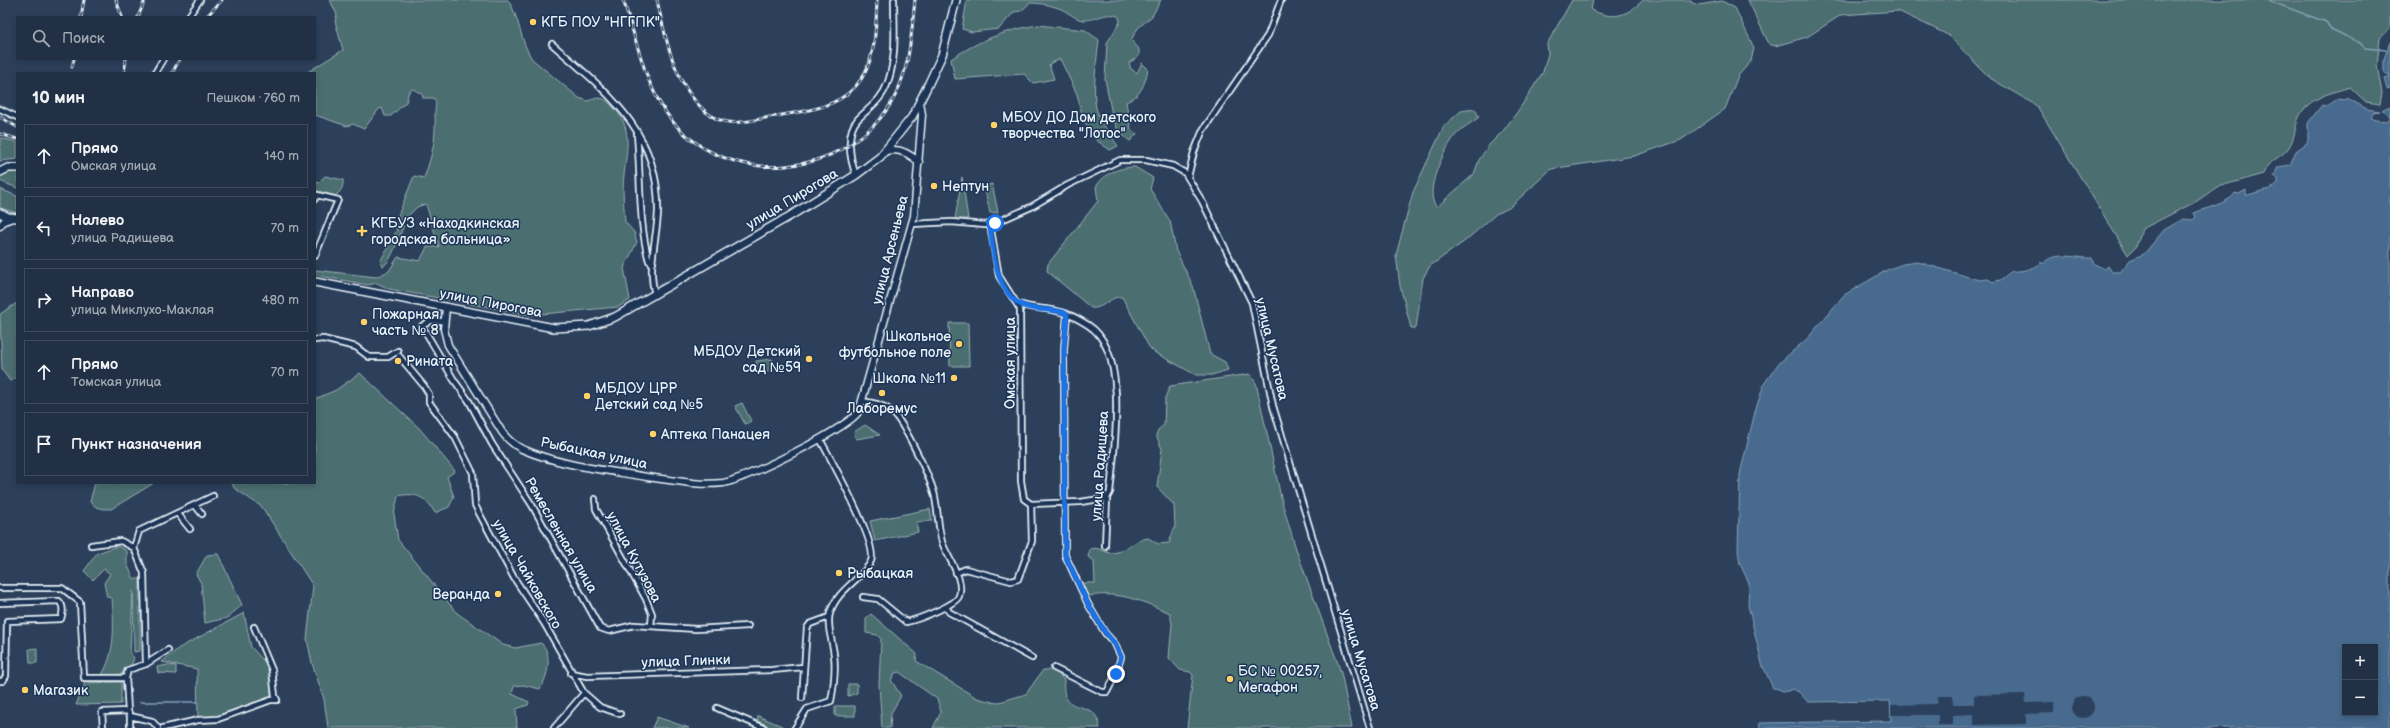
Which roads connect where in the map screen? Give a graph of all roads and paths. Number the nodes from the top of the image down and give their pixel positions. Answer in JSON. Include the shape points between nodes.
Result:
{"nodes":[{"id":1,"x":200,"y":0,"type":"edge"},
{"id":2,"x":894,"y":0,"type":"edge"},
{"id":3,"x":956,"y":0,"type":"edge"},
{"id":4,"x":1281,"y":0,"type":"edge"},
{"id":5,"x":189,"y":16,"type":"edge"},
{"id":6,"x":552,"y":44,"type":"dead end"},
{"id":7,"x":162,"y":60,"type":"edge"},
{"id":8,"x":155,"y":72,"type":"edge"},
{"id":9,"x":920,"y":102,"type":"junction"},
{"id":10,"x":0,"y":109,"type":"edge"},
{"id":11,"x":16,"y":117,"type":"edge"},
{"id":12,"x":637,"y":130,"type":"junction"},
{"id":13,"x":887,"y":151,"type":"junction"},
{"id":14,"x":920,"y":162,"type":"junction"},
{"id":15,"x":16,"y":168,"type":"edge"},
{"id":16,"x":0,"y":171,"type":"edge"},
{"id":17,"x":856,"y":175,"type":"junction"},
{"id":18,"x":1188,"y":177,"type":"junction"},
{"id":19,"x":316,"y":197,"type":"edge"},
{"id":20,"x":0,"y":213,"type":"edge"},
{"id":21,"x":16,"y":218,"type":"edge"},
{"id":22,"x":16,"y":218,"type":"edge"},
{"id":23,"x":912,"y":224,"type":"junction"},
{"id":24,"x":990,"y":224,"type":"junction"},
{"id":25,"x":0,"y":226,"type":"edge"},
{"id":26,"x":316,"y":254,"type":"edge"},
{"id":27,"x":653,"y":263,"type":"junction"},
{"id":28,"x":316,"y":282,"type":"edge"},
{"id":29,"x":655,"y":294,"type":"junction"},
{"id":30,"x":1019,"y":304,"type":"junction"},
{"id":31,"x":446,"y":307,"type":"junction"},
{"id":32,"x":1067,"y":314,"type":"junction"},
{"id":33,"x":444,"y":321,"type":"junction"},
{"id":34,"x":316,"y":340,"type":"edge"},
{"id":35,"x":398,"y":350,"type":"dead end"},
{"id":36,"x":399,"y":356,"type":"dead end"},
{"id":37,"x":862,"y":401,"type":"junction"},
{"id":38,"x":820,"y":439,"type":"junction"},
{"id":39,"x":213,"y":496,"type":"dead end"},
{"id":40,"x":1107,"y":498,"type":"junction"},
{"id":41,"x":595,"y":499,"type":"dead end"},
{"id":42,"x":1065,"y":503,"type":"junction"},
{"id":43,"x":1031,"y":504,"type":"junction"},
{"id":44,"x":195,"y":506,"type":"junction"},
{"id":45,"x":178,"y":514,"type":"junction"},
{"id":46,"x":202,"y":514,"type":"dead end"},
{"id":47,"x":190,"y":529,"type":"dead end"},
{"id":48,"x":91,"y":545,"type":"dead end"},
{"id":49,"x":1104,"y":546,"type":"dead end"},
{"id":50,"x":134,"y":548,"type":"junction"},
{"id":51,"x":956,"y":573,"type":"junction"},
{"id":52,"x":0,"y":588,"type":"edge"},
{"id":53,"x":863,"y":597,"type":"dead end"},
{"id":54,"x":0,"y":603,"type":"edge"},
{"id":55,"x":948,"y":608,"type":"junction"},
{"id":56,"x":829,"y":617,"type":"junction"},
{"id":57,"x":651,"y":626,"type":"junction"},
{"id":58,"x":748,"y":626,"type":"dead end"},
{"id":59,"x":254,"y":627,"type":"dead end"},
{"id":60,"x":168,"y":650,"type":"dead end"},
{"id":61,"x":1032,"y":658,"type":"dead end"},
{"id":62,"x":146,"y":664,"type":"junction"},
{"id":63,"x":803,"y":667,"type":"junction"},
{"id":64,"x":1054,"y":668,"type":"dead end"},
{"id":65,"x":571,"y":673,"type":"junction"},
{"id":66,"x":126,"y":678,"type":"junction"},
{"id":67,"x":0,"y":681,"type":"edge"},
{"id":68,"x":584,"y":693,"type":"junction"},
{"id":69,"x":802,"y":698,"type":"dead end"},
{"id":70,"x":717,"y":708,"type":"dead end"},
{"id":71,"x":129,"y":713,"type":"junction"},
{"id":72,"x":620,"y":714,"type":"dead end"},
{"id":73,"x":103,"y":728,"type":"edge"},
{"id":74,"x":130,"y":728,"type":"edge"},
{"id":75,"x":158,"y":728,"type":"edge"},
{"id":76,"x":163,"y":728,"type":"edge"},
{"id":77,"x":554,"y":728,"type":"edge"},
{"id":78,"x":764,"y":728,"type":"edge"},
{"id":79,"x":795,"y":728,"type":"edge"},
{"id":80,"x":1370,"y":728,"type":"edge"}],
"edges":[{"from":1,"to":5,"type":"street"},
{"from":2,"to":17,"type":"street","via":[[893,63],[888,82],[880,99],[858,119],[851,132],[852,161]]},
{"from":3,"to":9,"type":"main road","name":"улица Пирогова","via":[[942,55]]},
{"from":4,"to":18,"type":"street","via":[[1268,35],[1203,130]]},
{"from":6,"to":12,"type":"street","via":[[600,86]]},
{"from":7,"to":8,"type":"street"},
{"from":9,"to":13,"type":"main road","name":"улица Пирогова"},
{"from":9,"to":14,"type":"main road","name":"улица Арсеньева"},
{"from":10,"to":11,"type":"street"},
{"from":12,"to":27,"type":"street","via":[[644,243]]},
{"from":12,"to":27,"type":"street","via":[[648,152],[658,185]]},
{"from":13,"to":14,"type":"main road","via":[[898,150],[912,155]]},
{"from":13,"to":17,"type":"main road","name":"улица Пирогова"},
{"from":14,"to":23,"type":"main road","name":"улица Арсеньева"},
{"from":15,"to":16,"type":"main road"},
{"from":17,"to":29,"type":"main road","name":"улица Пирогова"},
{"from":18,"to":24,"type":"street","name":"улица Мусатова","via":[[1173,166],[1146,160],[1120,160],[1068,185],[1031,208]]},
{"from":18,"to":80,"type":"street","name":"улица Мусатова","via":[[1252,303],[1273,406]]},
{"from":19,"to":26,"type":"street","via":[[317,195],[338,200]]},
{"from":20,"to":21,"type":"main road"},
{"from":22,"to":25,"type":"main road","via":[[4,221]]},
{"from":23,"to":24,"type":"street","name":"улица Мусатова"},
{"from":23,"to":37,"type":"main road","name":"улица Арсеньева"},
{"from":24,"to":30,"type":"street","name":"Омская улица","via":[[999,276]]},
{"from":27,"to":29,"type":"street"},
{"from":28,"to":31,"type":"main road","name":"улица Пирогова"},
{"from":29,"to":31,"type":"main road","name":"улица Пирогова","via":[[615,317],[595,325],[575,328],[554,328]]},
{"from":30,"to":32,"type":"street","name":"улица Радищева"},
{"from":30,"to":43,"type":"street","name":"Омская улица","via":[[1021,481],[1024,499]]},
{"from":31,"to":33,"type":"main road","name":"Рыбацкая улица"},
{"from":32,"to":40,"type":"street","name":"улица Радищева","via":[[1094,330],[1106,344],[1110,354],[1116,409],[1110,492]]},
{"from":32,"to":42,"type":"street","via":[[1064,348]]},
{"from":33,"to":38,"type":"main road","name":"Рыбацкая улица","via":[[444,335],[448,345],[507,440],[542,456],[625,473],[713,484],[738,478]]},
{"from":33,"to":57,"type":"street","name":"Ремесленная улица","via":[[430,321],[422,326],[469,401],[488,438],[532,505],[600,628],[608,631],[634,624]]},
{"from":34,"to":35,"type":"street","via":[[323,339],[356,347],[369,358],[388,357]]},
{"from":36,"to":65,"type":"street","name":"улица Чайковского","via":[[426,389],[430,402],[455,437],[473,474],[475,505],[514,578],[544,623]]},
{"from":37,"to":38,"type":"main road","name":"улица Арсеньева","via":[[859,411],[851,421]]},
{"from":37,"to":51,"type":"street","via":[[884,406],[892,412],[909,439],[932,486],[940,536]]},
{"from":38,"to":56,"type":"street","via":[[853,504],[873,553],[869,564],[840,595]]},
{"from":39,"to":44,"type":"street"},
{"from":40,"to":42,"type":"street"},
{"from":40,"to":49,"type":"street","name":"улица Радищева"},
{"from":41,"to":57,"type":"street","name":"улица Кутузова","via":[[596,509],[646,599],[652,614]]},
{"from":42,"to":43,"type":"street"},
{"from":42,"to":64,"type":"street","via":[[1065,555],[1121,657],[1107,692],[1102,692]]},
{"from":43,"to":51,"type":"street","via":[[1032,541],[1018,579],[1011,581],[966,569]]},
{"from":44,"to":45,"type":"street"},
{"from":44,"to":46,"type":"street"},
{"from":45,"to":47,"type":"street"},
{"from":45,"to":50,"type":"street","via":[[139,531]]},
{"from":48,"to":50,"type":"street","via":[[121,542]]},
{"from":50,"to":62,"type":"street","via":[[144,573]]},
{"from":51,"to":55,"type":"street","via":[[959,595]]},
{"from":52,"to":66,"type":"street","via":[[62,588],[74,596],[80,602],[84,678]]},
{"from":53,"to":55,"type":"street","via":[[878,599],[906,622]]},
{"from":54,"to":67,"type":"street","via":[[59,602],[63,613],[61,619],[7,620],[6,676]]},
{"from":55,"to":61,"type":"street","via":[[949,612]]},
{"from":56,"to":63,"type":"street","via":[[806,628]]},
{"from":56,"to":79,"type":"street","via":[[835,671],[831,700],[807,709]]},
{"from":57,"to":58,"type":"street","name":"Ремесленная улица","via":[[696,629]]},
{"from":59,"to":76,"type":"street","via":[[269,662],[278,700],[271,700],[218,719],[198,720]]},
{"from":60,"to":62,"type":"street"},
{"from":62,"to":66,"type":"street","via":[[128,670]]},
{"from":63,"to":65,"type":"street","name":"улица Глинки","via":[[587,676]]},
{"from":63,"to":69,"type":"street"},
{"from":65,"to":68,"type":"street","name":"улица Чайковского"},
{"from":66,"to":71,"type":"street"},
{"from":68,"to":72,"type":"street","name":"улица Чайковского","via":[[600,707]]},
{"from":68,"to":77,"type":"street"},
{"from":70,"to":78,"type":"street"},
{"from":71,"to":73,"type":"street","via":[[102,712]]},
{"from":71,"to":74,"type":"street"},
{"from":71,"to":75,"type":"street","via":[[152,721]]}]}
